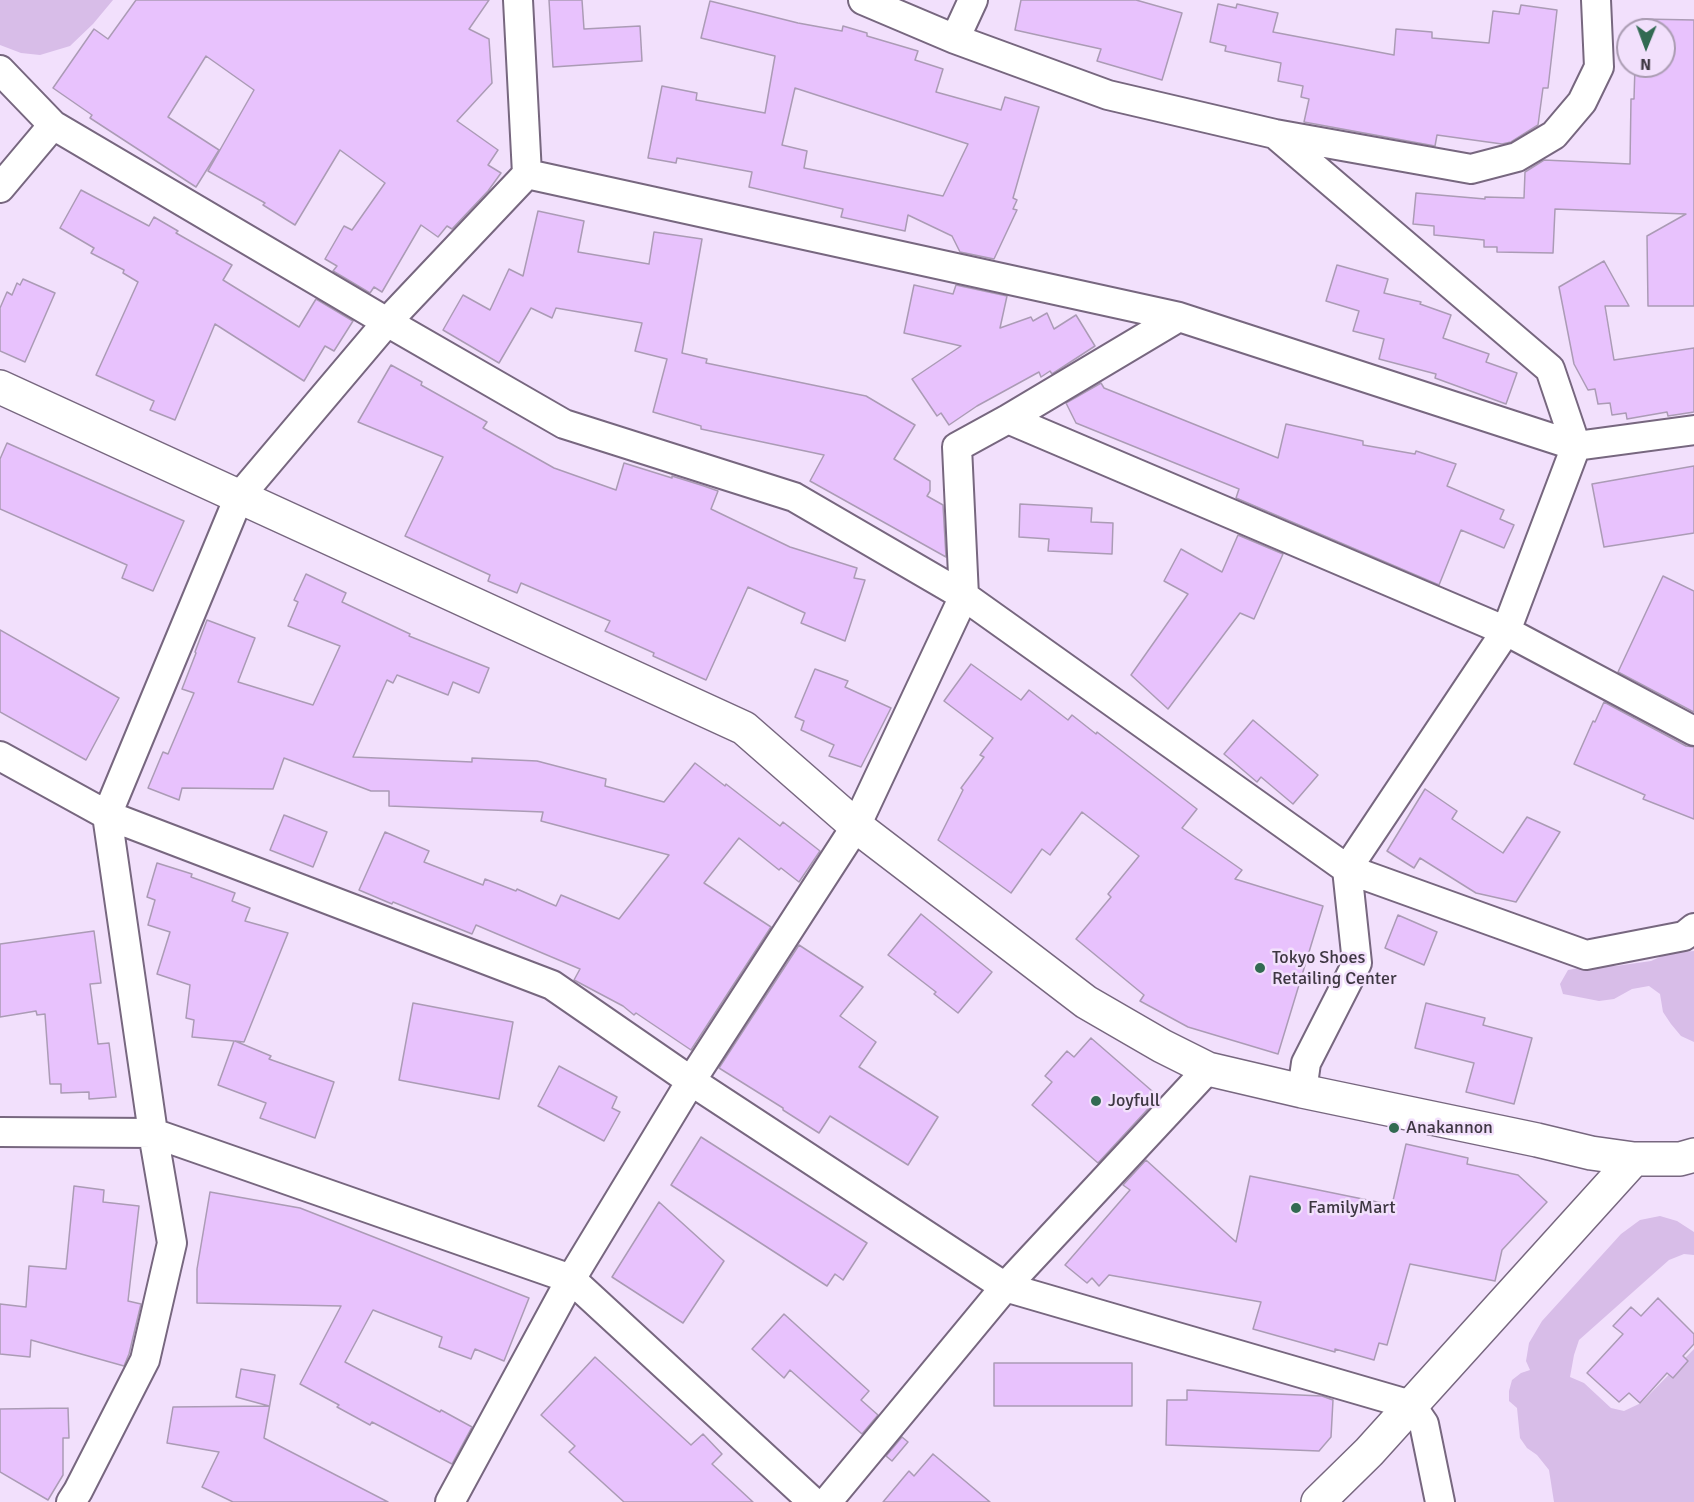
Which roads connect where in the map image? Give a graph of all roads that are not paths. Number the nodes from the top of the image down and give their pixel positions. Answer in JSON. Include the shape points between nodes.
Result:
{"nodes":[{"id":1,"x":518,"y":0,"type":"edge"},
{"id":2,"x":863,"y":0,"type":"edge"},
{"id":3,"x":973,"y":0,"type":"edge"},
{"id":4,"x":1596,"y":0,"type":"edge"},
{"id":5,"x":955,"y":39,"type":"junction"},
{"id":6,"x":0,"y":70,"type":"edge"},
{"id":7,"x":52,"y":125,"type":"junction"},
{"id":8,"x":1275,"y":134,"type":"junction"},
{"id":9,"x":527,"y":174,"type":"junction"},
{"id":10,"x":0,"y":188,"type":"edge"},
{"id":11,"x":1179,"y":317,"type":"junction"},
{"id":12,"x":387,"y":322,"type":"junction"},
{"id":13,"x":0,"y":387,"type":"edge"},
{"id":14,"x":1008,"y":419,"type":"junction"},
{"id":15,"x":1694,"y":430,"type":"edge"},
{"id":16,"x":1576,"y":446,"type":"junction"},
{"id":17,"x":239,"y":497,"type":"junction"},
{"id":18,"x":964,"y":596,"type":"junction"},
{"id":19,"x":1506,"y":631,"type":"junction"},
{"id":20,"x":1694,"y":731,"type":"edge"},
{"id":21,"x":0,"y":756,"type":"edge"},
{"id":22,"x":107,"y":815,"type":"junction"},
{"id":23,"x":856,"y":826,"type":"junction"},
{"id":24,"x":1347,"y":868,"type":"junction"},
{"id":25,"x":1694,"y":928,"type":"edge"},
{"id":26,"x":1208,"y":1069,"type":"junction"},
{"id":27,"x":691,"y":1080,"type":"junction"},
{"id":28,"x":1302,"y":1091,"type":"junction"},
{"id":29,"x":0,"y":1132,"type":"edge"},
{"id":30,"x":153,"y":1133,"type":"junction"},
{"id":31,"x":1694,"y":1155,"type":"edge"},
{"id":32,"x":1634,"y":1159,"type":"junction"},
{"id":33,"x":571,"y":1279,"type":"junction"},
{"id":34,"x":1005,"y":1287,"type":"junction"},
{"id":35,"x":1411,"y":1405,"type":"junction"},
{"id":36,"x":71,"y":1502,"type":"edge"},
{"id":37,"x":450,"y":1502,"type":"edge"},
{"id":38,"x":813,"y":1502,"type":"edge"},
{"id":39,"x":827,"y":1502,"type":"edge"},
{"id":40,"x":1318,"y":1502,"type":"edge"},
{"id":41,"x":1440,"y":1502,"type":"edge"}],
"edges":[{"from":1,"to":9,"type":"street"},
{"from":2,"to":5,"type":"street"},
{"from":3,"to":5,"type":"street"},
{"from":4,"to":8,"type":"street","via":[[1599,67],[1582,102],[1554,135],[1517,157],[1471,169]]},
{"from":5,"to":8,"type":"street","via":[[1108,95]]},
{"from":6,"to":7,"type":"street"},
{"from":7,"to":10,"type":"street"},
{"from":7,"to":12,"type":"street"},
{"from":8,"to":16,"type":"street","via":[[1550,369]]},
{"from":9,"to":11,"type":"street"},
{"from":9,"to":12,"type":"street"},
{"from":11,"to":14,"type":"street"},
{"from":11,"to":16,"type":"street"},
{"from":12,"to":17,"type":"street"},
{"from":12,"to":18,"type":"street","via":[[564,424],[794,497]]},
{"from":13,"to":17,"type":"street"},
{"from":14,"to":18,"type":"street","via":[[957,447]]},
{"from":14,"to":19,"type":"street"},
{"from":15,"to":16,"type":"street"},
{"from":16,"to":19,"type":"street"},
{"from":17,"to":22,"type":"street"},
{"from":17,"to":23,"type":"street","via":[[744,728]]},
{"from":18,"to":23,"type":"street"},
{"from":18,"to":24,"type":"street"},
{"from":19,"to":20,"type":"street"},
{"from":19,"to":24,"type":"street"},
{"from":21,"to":22,"type":"street"},
{"from":22,"to":27,"type":"street","via":[[552,985]]},
{"from":22,"to":30,"type":"street"},
{"from":23,"to":26,"type":"street","via":[[1086,1002]]},
{"from":23,"to":27,"type":"street"},
{"from":24,"to":25,"type":"street","via":[[1586,955],[1684,936]]},
{"from":24,"to":28,"type":"street","via":[[1357,963],[1306,1063]]},
{"from":26,"to":28,"type":"street"},
{"from":26,"to":34,"type":"street"},
{"from":27,"to":33,"type":"street"},
{"from":27,"to":34,"type":"street"},
{"from":28,"to":32,"type":"street"},
{"from":29,"to":30,"type":"street"},
{"from":30,"to":33,"type":"street"},
{"from":30,"to":36,"type":"street","via":[[172,1243],[145,1360]]},
{"from":31,"to":32,"type":"street","via":[[1680,1159]]},
{"from":32,"to":35,"type":"street"},
{"from":33,"to":37,"type":"street"},
{"from":33,"to":38,"type":"street"},
{"from":34,"to":35,"type":"street"},
{"from":34,"to":39,"type":"street"},
{"from":35,"to":40,"type":"street"},
{"from":35,"to":41,"type":"street","via":[[1424,1424]]}]}
